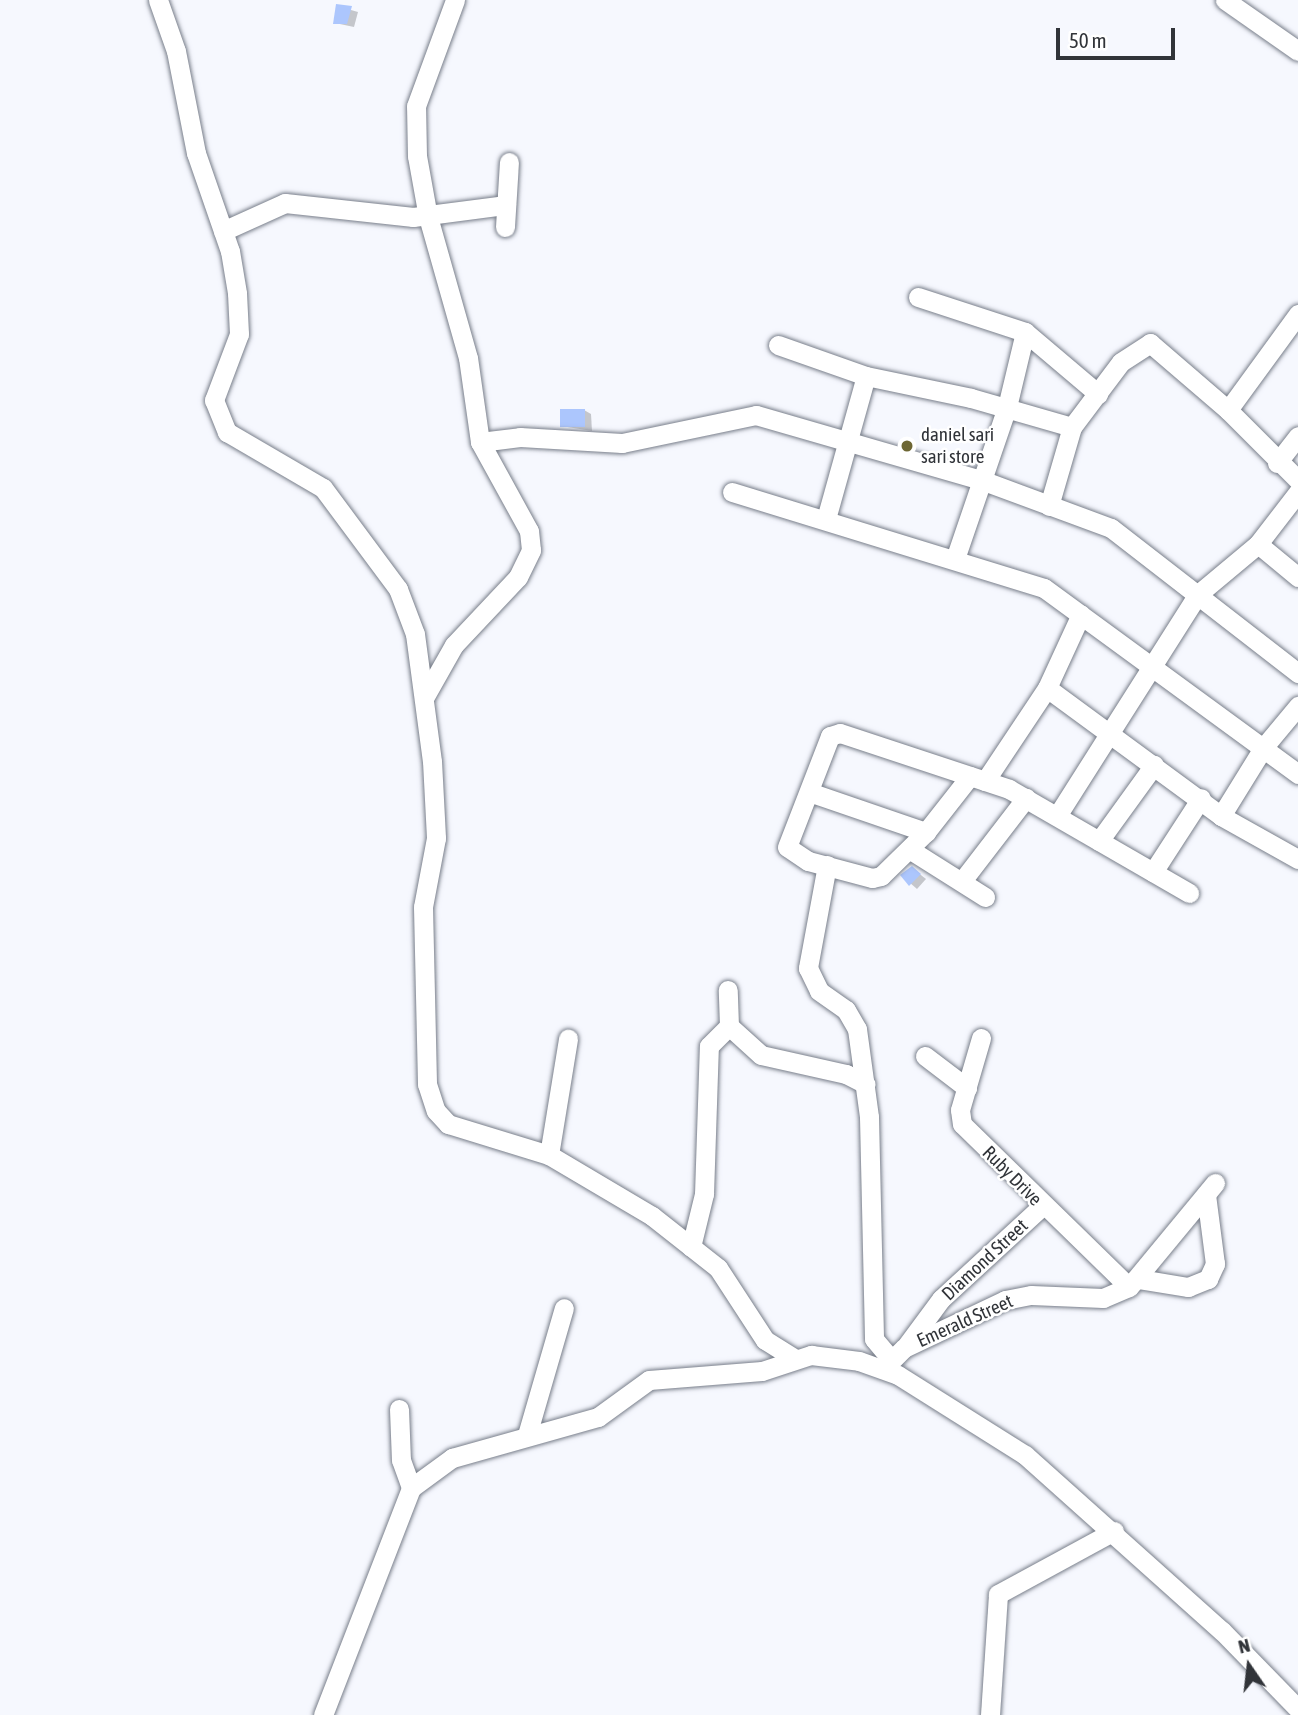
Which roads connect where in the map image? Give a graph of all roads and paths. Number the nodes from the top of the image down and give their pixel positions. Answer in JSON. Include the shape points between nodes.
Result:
{"nodes":[{"id":1,"x":158,"y":0,"type":"edge"},
{"id":2,"x":455,"y":0,"type":"edge"},
{"id":3,"x":1225,"y":0,"type":"edge"},
{"id":4,"x":1298,"y":51,"type":"edge"},
{"id":5,"x":509,"y":162,"type":"dead end"},
{"id":6,"x":506,"y":205,"type":"junction"},
{"id":7,"x":428,"y":217,"type":"junction"},
{"id":8,"x":505,"y":227,"type":"dead end"},
{"id":9,"x":223,"y":231,"type":"junction"},
{"id":10,"x":918,"y":298,"type":"dead end"},
{"id":11,"x":1298,"y":314,"type":"edge"},
{"id":12,"x":1025,"y":332,"type":"junction"},
{"id":13,"x":778,"y":345,"type":"dead end"},
{"id":14,"x":866,"y":376,"type":"junction"},
{"id":15,"x":1098,"y":394,"type":"junction"},
{"id":16,"x":1007,"y":407,"type":"junction"},
{"id":17,"x":1228,"y":410,"type":"junction"},
{"id":18,"x":1072,"y":427,"type":"junction"},
{"id":19,"x":1298,"y":436,"type":"edge"},
{"id":20,"x":480,"y":442,"type":"junction"},
{"id":21,"x":849,"y":442,"type":"junction"},
{"id":22,"x":1277,"y":463,"type":"junction"},
{"id":23,"x":1298,"y":480,"type":"edge"},
{"id":24,"x":984,"y":481,"type":"junction"},
{"id":25,"x":732,"y":492,"type":"dead end"},
{"id":26,"x":1298,"y":492,"type":"edge"},
{"id":27,"x":1049,"y":506,"type":"junction"},
{"id":28,"x":826,"y":519,"type":"junction"},
{"id":29,"x":1258,"y":544,"type":"junction"},
{"id":30,"x":954,"y":559,"type":"junction"},
{"id":31,"x":1298,"y":577,"type":"edge"},
{"id":32,"x":1197,"y":595,"type":"junction"},
{"id":33,"x":1081,"y":614,"type":"junction"},
{"id":34,"x":1151,"y":667,"type":"junction"},
{"id":35,"x":1298,"y":673,"type":"edge"},
{"id":36,"x":1047,"y":688,"type":"junction"},
{"id":37,"x":424,"y":698,"type":"junction"},
{"id":38,"x":1298,"y":706,"type":"edge"},
{"id":39,"x":1110,"y":732,"type":"junction"},
{"id":40,"x":1263,"y":748,"type":"junction"},
{"id":41,"x":1154,"y":765,"type":"junction"},
{"id":42,"x":1298,"y":774,"type":"edge"},
{"id":43,"x":977,"y":778,"type":"junction"},
{"id":44,"x":808,"y":792,"type":"junction"},
{"id":45,"x":1027,"y":798,"type":"junction"},
{"id":46,"x":1200,"y":798,"type":"junction"},
{"id":47,"x":1057,"y":816,"type":"junction"},
{"id":48,"x":1221,"y":816,"type":"junction"},
{"id":49,"x":926,"y":832,"type":"junction"},
{"id":50,"x":1099,"y":841,"type":"junction"},
{"id":51,"x":909,"y":849,"type":"junction"},
{"id":52,"x":1298,"y":859,"type":"edge"},
{"id":53,"x":827,"y":865,"type":"junction"},
{"id":54,"x":1153,"y":872,"type":"junction"},
{"id":55,"x":962,"y":881,"type":"junction"},
{"id":56,"x":1189,"y":893,"type":"dead end"},
{"id":57,"x":985,"y":897,"type":"dead end"},
{"id":58,"x":728,"y":990,"type":"dead end"},
{"id":59,"x":729,"y":1026,"type":"junction"},
{"id":60,"x":981,"y":1038,"type":"dead end"},
{"id":61,"x":568,"y":1039,"type":"dead end"},
{"id":62,"x":925,"y":1056,"type":"dead end"},
{"id":63,"x":866,"y":1084,"type":"junction"},
{"id":64,"x":967,"y":1088,"type":"junction"},
{"id":65,"x":549,"y":1155,"type":"junction"},
{"id":66,"x":1042,"y":1206,"type":"junction"},
{"id":67,"x":691,"y":1247,"type":"junction"},
{"id":68,"x":1134,"y":1283,"type":"junction"},
{"id":69,"x":564,"y":1308,"type":"dead end"},
{"id":70,"x":793,"y":1358,"type":"junction"},
{"id":71,"x":892,"y":1359,"type":"junction"},
{"id":72,"x":399,"y":1409,"type":"dead end"},
{"id":73,"x":527,"y":1435,"type":"junction"},
{"id":74,"x":411,"y":1488,"type":"junction"},
{"id":75,"x":1114,"y":1531,"type":"junction"},
{"id":76,"x":1298,"y":1709,"type":"edge"},
{"id":77,"x":323,"y":1715,"type":"edge"},
{"id":78,"x":990,"y":1715,"type":"edge"}],
"edges":[{"from":1,"to":9,"type":"street","via":[[176,51],[196,153]]},
{"from":2,"to":7,"type":"street","via":[[416,106],[417,156]]},
{"from":3,"to":4,"type":"street"},
{"from":5,"to":6,"type":"street"},
{"from":6,"to":7,"type":"street"},
{"from":6,"to":8,"type":"street"},
{"from":7,"to":9,"type":"street","via":[[285,203]]},
{"from":7,"to":20,"type":"street","via":[[468,358]]},
{"from":9,"to":37,"type":"street","via":[[237,293],[239,334],[214,400],[227,432],[323,488],[373,555],[398,589],[415,634]]},
{"from":10,"to":12,"type":"street"},
{"from":11,"to":17,"type":"street"},
{"from":12,"to":15,"type":"street"},
{"from":12,"to":16,"type":"street"},
{"from":13,"to":14,"type":"street"},
{"from":14,"to":16,"type":"street"},
{"from":14,"to":21,"type":"street"},
{"from":15,"to":17,"type":"street","via":[[1121,362],[1150,343]]},
{"from":15,"to":18,"type":"street"},
{"from":16,"to":18,"type":"street"},
{"from":16,"to":24,"type":"street"},
{"from":17,"to":22,"type":"street"},
{"from":18,"to":27,"type":"street"},
{"from":19,"to":22,"type":"street"},
{"from":20,"to":21,"type":"street","via":[[520,437],[622,443],[756,415]]},
{"from":20,"to":37,"type":"street","via":[[529,531],[531,550],[518,577],[454,645]]},
{"from":21,"to":24,"type":"street"},
{"from":21,"to":28,"type":"street"},
{"from":22,"to":23,"type":"street"},
{"from":24,"to":27,"type":"street"},
{"from":24,"to":30,"type":"street"},
{"from":25,"to":28,"type":"street"},
{"from":26,"to":29,"type":"street"},
{"from":27,"to":32,"type":"street","via":[[1111,528]]},
{"from":28,"to":30,"type":"street"},
{"from":29,"to":31,"type":"street"},
{"from":29,"to":32,"type":"street"},
{"from":30,"to":33,"type":"street","via":[[1044,588]]},
{"from":32,"to":34,"type":"street"},
{"from":32,"to":35,"type":"street"},
{"from":33,"to":34,"type":"street"},
{"from":33,"to":36,"type":"street"},
{"from":34,"to":39,"type":"street"},
{"from":34,"to":40,"type":"street"},
{"from":36,"to":39,"type":"street"},
{"from":36,"to":43,"type":"street"},
{"from":37,"to":65,"type":"street","via":[[436,838],[423,907],[430,1098],[449,1124]]},
{"from":38,"to":40,"type":"street"},
{"from":39,"to":41,"type":"street"},
{"from":39,"to":47,"type":"street"},
{"from":40,"to":42,"type":"street"},
{"from":40,"to":48,"type":"street"},
{"from":41,"to":46,"type":"street"},
{"from":41,"to":50,"type":"street"},
{"from":43,"to":44,"type":"street","via":[[834,733]]},
{"from":43,"to":45,"type":"street"},
{"from":43,"to":49,"type":"street"},
{"from":44,"to":49,"type":"street"},
{"from":44,"to":53,"type":"street","via":[[788,847],[808,861]]},
{"from":45,"to":47,"type":"street"},
{"from":45,"to":55,"type":"street"},
{"from":46,"to":48,"type":"street"},
{"from":46,"to":54,"type":"street"},
{"from":47,"to":50,"type":"street"},
{"from":48,"to":52,"type":"street"},
{"from":49,"to":51,"type":"street"},
{"from":50,"to":54,"type":"street"},
{"from":51,"to":53,"type":"street","via":[[877,877]]},
{"from":51,"to":55,"type":"street"},
{"from":53,"to":63,"type":"street","via":[[808,968],[819,991],[852,1017]]},
{"from":54,"to":56,"type":"street"},
{"from":55,"to":57,"type":"street"},
{"from":58,"to":59,"type":"street"},
{"from":59,"to":63,"type":"street","via":[[761,1055],[846,1074]]},
{"from":59,"to":67,"type":"street","via":[[709,1046],[704,1194]]},
{"from":60,"to":64,"type":"street","name":"Ruby Drive"},
{"from":61,"to":65,"type":"street"},
{"from":62,"to":64,"type":"street"},
{"from":63,"to":71,"type":"street","via":[[874,1339]]},
{"from":64,"to":66,"type":"street","name":"Ruby Drive","via":[[962,1124]]},
{"from":65,"to":67,"type":"street","via":[[642,1210]]},
{"from":66,"to":68,"type":"street","name":"Ruby Drive"},
{"from":66,"to":71,"type":"street","name":"Diamond Street","via":[[941,1299]]},
{"from":67,"to":70,"type":"street","via":[[718,1268],[765,1340]]},
{"from":68,"to":68,"type":"street","via":[[1210,1189],[1213,1273],[1200,1285],[1188,1287]]},
{"from":68,"to":71,"type":"street","name":"Emerald Street","via":[[1103,1298],[1031,1295],[1005,1300]]},
{"from":69,"to":73,"type":"street"},
{"from":70,"to":71,"type":"street"},
{"from":70,"to":73,"type":"street","via":[[762,1371],[649,1380],[598,1417]]},
{"from":71,"to":75,"type":"street","via":[[898,1375],[1026,1455]]},
{"from":72,"to":74,"type":"street","via":[[401,1460]]},
{"from":73,"to":74,"type":"street","via":[[452,1458]]},
{"from":74,"to":77,"type":"street"},
{"from":75,"to":76,"type":"street"},
{"from":75,"to":78,"type":"street","via":[[998,1594]]}]}
